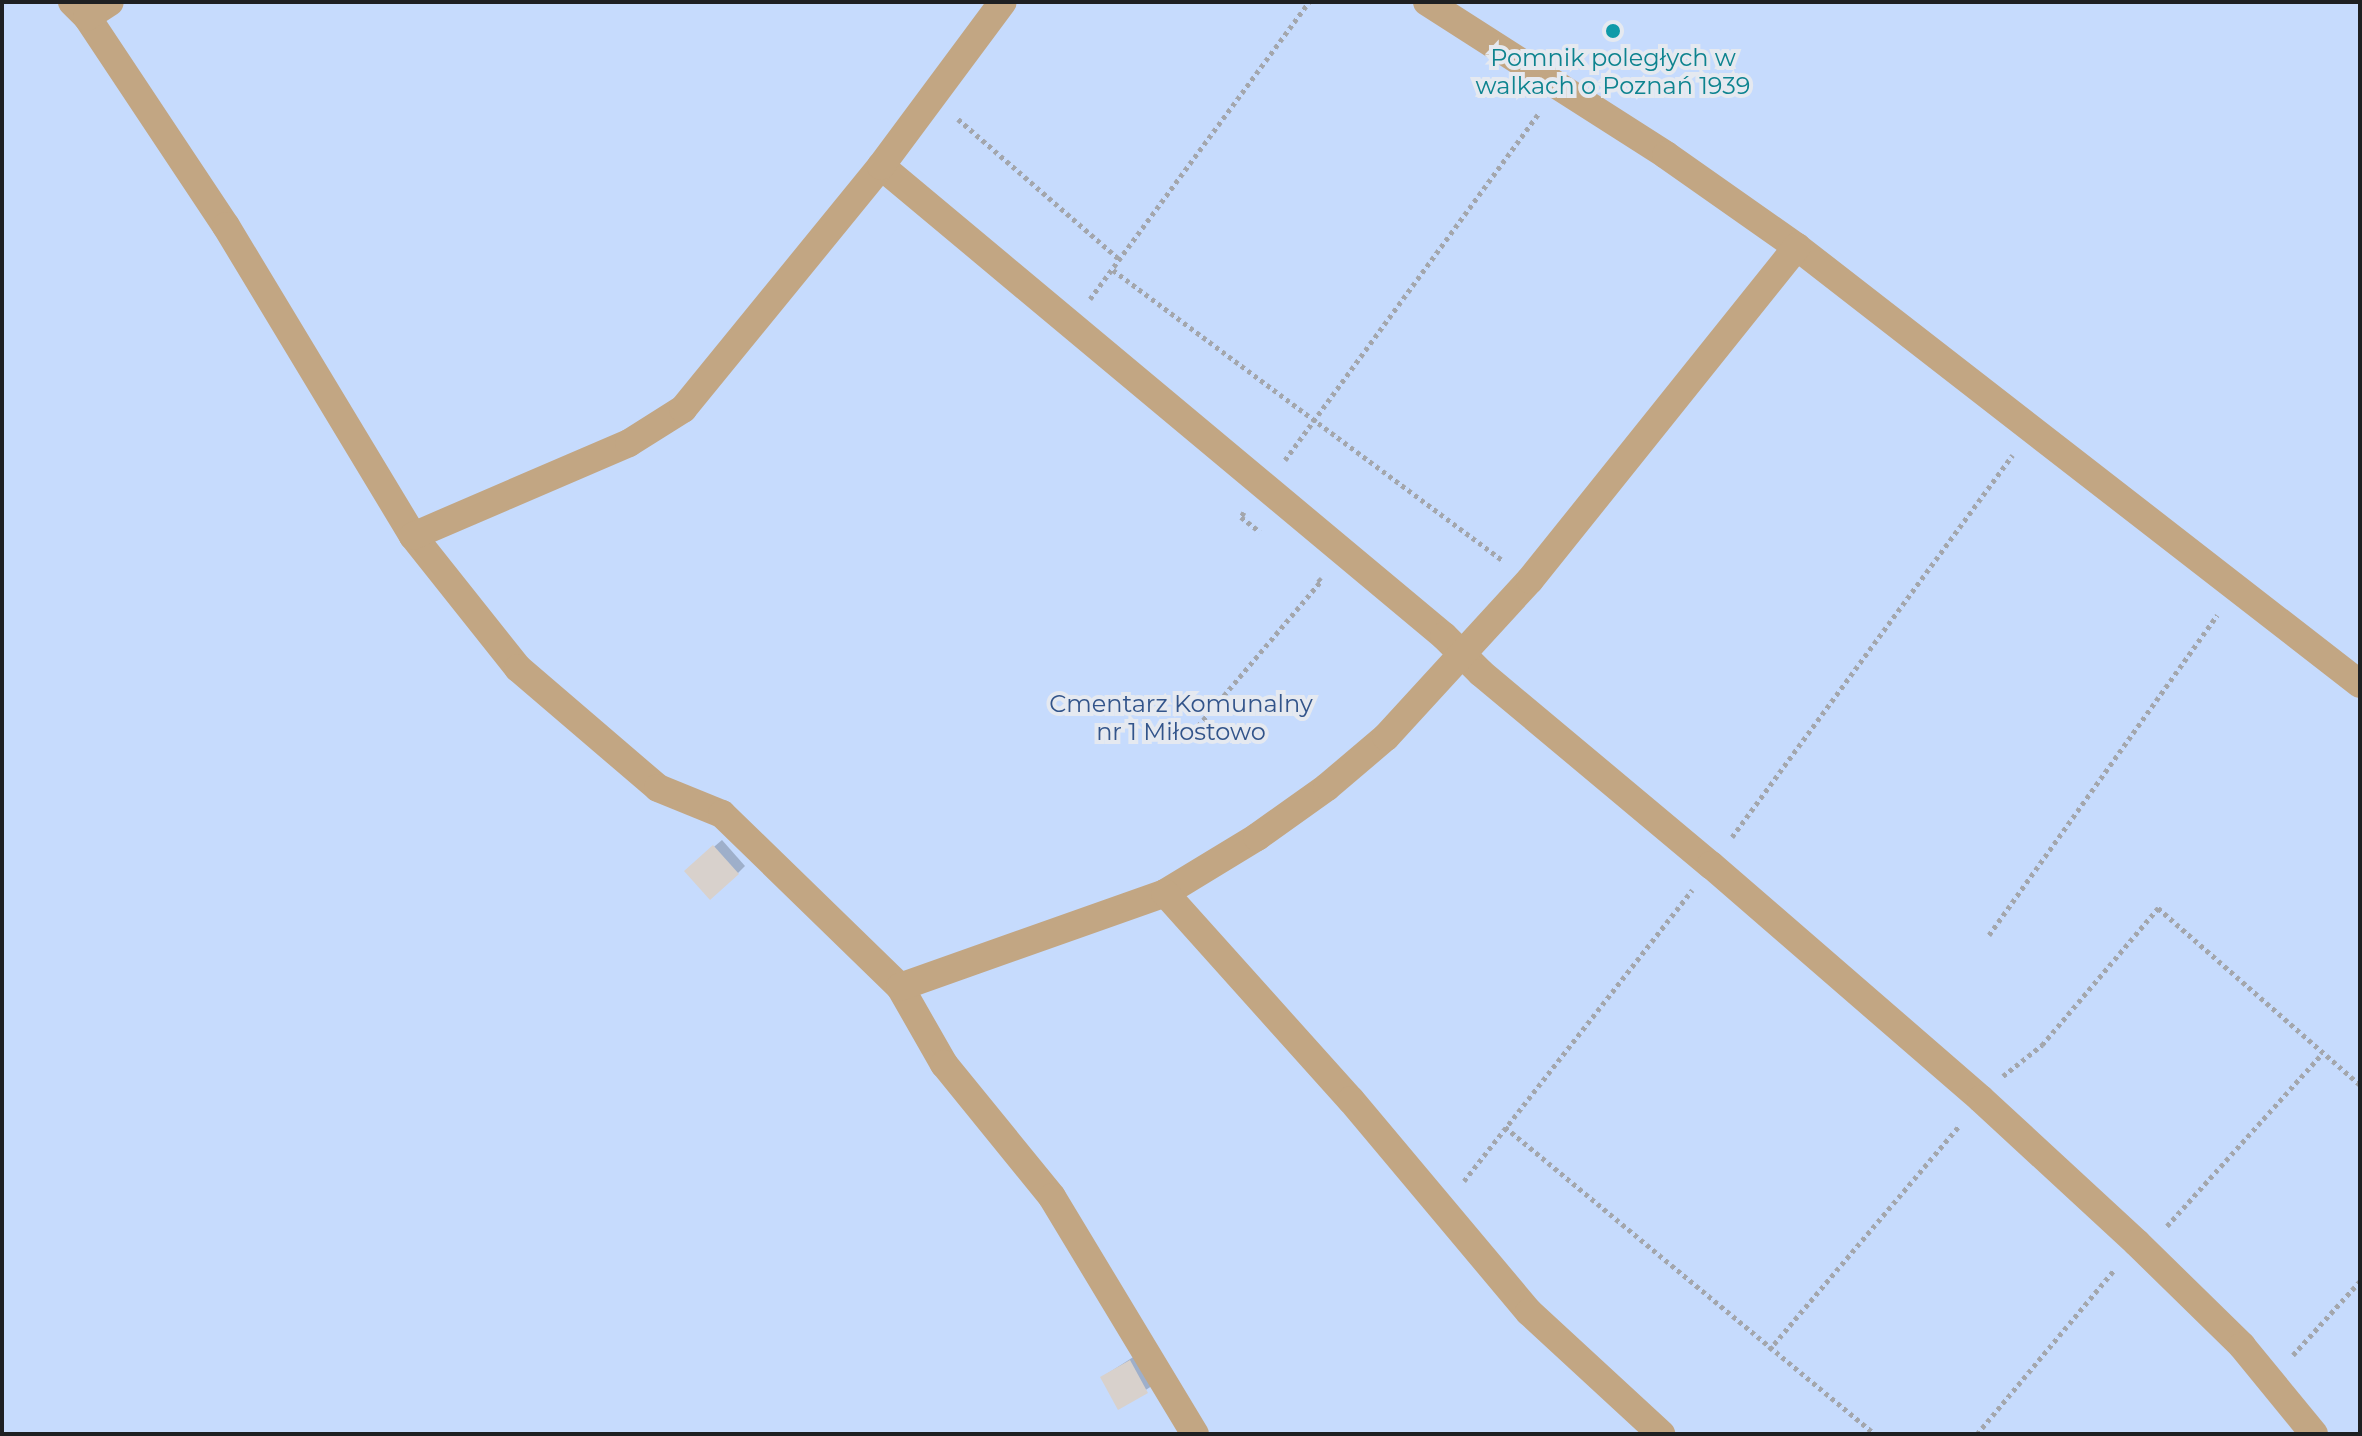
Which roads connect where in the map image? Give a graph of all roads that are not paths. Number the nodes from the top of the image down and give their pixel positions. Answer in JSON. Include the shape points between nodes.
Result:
{"nodes":[{"id":1,"x":1003,"y":2,"type":"edge"},
{"id":2,"x":1427,"y":2,"type":"edge"},
{"id":3,"x":90,"y":7,"type":"edge"},
{"id":4,"x":881,"y":166,"type":"junction"},
{"id":5,"x":1797,"y":247,"type":"junction"},
{"id":6,"x":413,"y":536,"type":"junction"},
{"id":7,"x":1463,"y":656,"type":"junction"},
{"id":8,"x":2360,"y":684,"type":"edge"},
{"id":9,"x":1165,"y":893,"type":"junction"},
{"id":10,"x":900,"y":987,"type":"junction"},
{"id":11,"x":1195,"y":1434,"type":"edge"},
{"id":12,"x":1661,"y":1434,"type":"edge"},
{"id":13,"x":2314,"y":1434,"type":"edge"}],
"edges":[{"from":1,"to":4,"type":"street"},
{"from":2,"to":5,"type":"street"},
{"from":3,"to":6,"type":"street"},
{"from":4,"to":6,"type":"street","via":[[683,409],[629,443]]},
{"from":4,"to":7,"type":"street"},
{"from":5,"to":7,"type":"street"},
{"from":5,"to":8,"type":"street"},
{"from":6,"to":10,"type":"street","via":[[518,668],[658,788],[722,814]]},
{"from":7,"to":9,"type":"street","via":[[1386,737],[1327,787]]},
{"from":7,"to":13,"type":"street","via":[[1981,1099],[2141,1247],[2271,1380]]},
{"from":9,"to":10,"type":"street"},
{"from":9,"to":12,"type":"street","via":[[1351,1100],[1529,1312]]},
{"from":10,"to":11,"type":"street","via":[[944,1064],[1052,1197]]}]}
